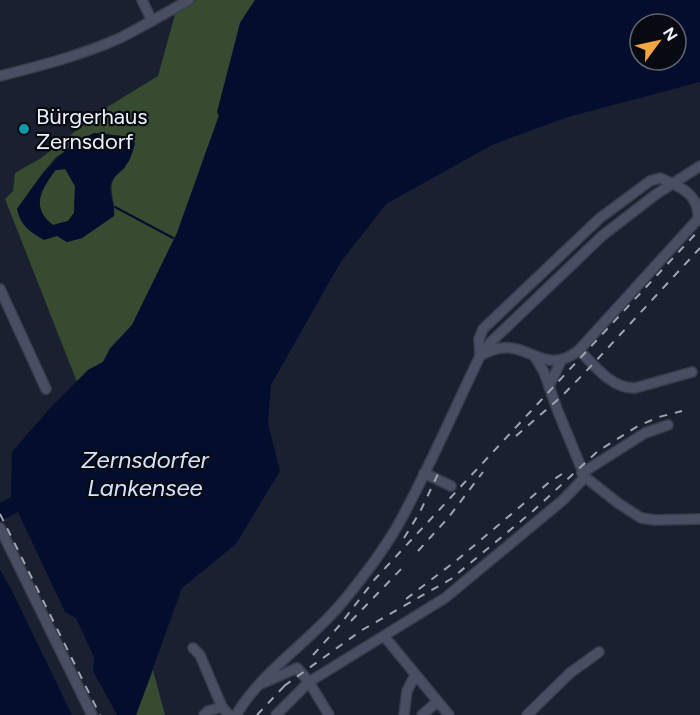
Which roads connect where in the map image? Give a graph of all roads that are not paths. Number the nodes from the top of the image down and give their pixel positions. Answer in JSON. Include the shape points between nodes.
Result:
{"nodes":[{"id":1,"x":142,"y":0,"type":"edge"},
{"id":2,"x":189,"y":0,"type":"edge"},
{"id":3,"x":152,"y":21,"type":"junction"},
{"id":4,"x":0,"y":76,"type":"edge"},
{"id":5,"x":700,"y":165,"type":"edge"},
{"id":6,"x":672,"y":183,"type":"junction"},
{"id":7,"x":0,"y":289,"type":"edge"},
{"id":8,"x":579,"y":350,"type":"junction"},
{"id":9,"x":534,"y":355,"type":"junction"},
{"id":10,"x":480,"y":356,"type":"junction"},
{"id":11,"x":561,"y":361,"type":"junction"},
{"id":12,"x":692,"y":372,"type":"dead end"},
{"id":13,"x":549,"y":387,"type":"junction"},
{"id":14,"x":46,"y":390,"type":"dead end"},
{"id":15,"x":668,"y":425,"type":"dead end"},
{"id":16,"x":424,"y":473,"type":"junction"},
{"id":17,"x":584,"y":475,"type":"junction"},
{"id":18,"x":451,"y":486,"type":"dead end"},
{"id":19,"x":700,"y":519,"type":"edge"},
{"id":20,"x":0,"y":528,"type":"edge"},
{"id":21,"x":384,"y":636,"type":"junction"},
{"id":22,"x":193,"y":648,"type":"dead end"},
{"id":23,"x":599,"y":652,"type":"dead end"},
{"id":24,"x":415,"y":675,"type":"junction"},
{"id":25,"x":309,"y":682,"type":"junction"},
{"id":26,"x":256,"y":686,"type":"junction"},
{"id":27,"x":437,"y":702,"type":"junction"},
{"id":28,"x":222,"y":707,"type":"junction"},
{"id":29,"x":92,"y":715,"type":"edge"},
{"id":30,"x":204,"y":715,"type":"edge"},
{"id":31,"x":229,"y":715,"type":"edge"},
{"id":32,"x":236,"y":715,"type":"edge"},
{"id":33,"x":276,"y":715,"type":"edge"},
{"id":34,"x":329,"y":715,"type":"edge"},
{"id":35,"x":404,"y":715,"type":"edge"},
{"id":36,"x":422,"y":715,"type":"edge"},
{"id":37,"x":449,"y":715,"type":"edge"},
{"id":38,"x":527,"y":715,"type":"edge"}],
"edges":[{"from":1,"to":3,"type":"street"},
{"from":2,"to":3,"type":"street"},
{"from":3,"to":4,"type":"street","via":[[90,50]]},
{"from":5,"to":6,"type":"street"},
{"from":6,"to":8,"type":"street","via":[[694,196],[699,204],[698,219]]},
{"from":6,"to":10,"type":"street","via":[[602,236]]},
{"from":6,"to":10,"type":"street","via":[[660,178],[650,181],[600,218],[483,329]]},
{"from":7,"to":14,"type":"street"},
{"from":8,"to":11,"type":"street"},
{"from":8,"to":12,"type":"street","via":[[611,381],[626,389]]},
{"from":9,"to":10,"type":"street","via":[[506,347]]},
{"from":9,"to":11,"type":"street","via":[[551,362]]},
{"from":9,"to":13,"type":"street"},
{"from":10,"to":16,"type":"street"},
{"from":11,"to":13,"type":"street"},
{"from":13,"to":17,"type":"street"},
{"from":15,"to":17,"type":"street","via":[[645,433]]},
{"from":16,"to":18,"type":"street"},
{"from":16,"to":26,"type":"street","via":[[390,538],[345,600]]},
{"from":17,"to":19,"type":"street","via":[[641,518]]},
{"from":17,"to":21,"type":"street","via":[[564,500],[445,598]]},
{"from":20,"to":29,"type":"street"},
{"from":21,"to":24,"type":"street"},
{"from":21,"to":25,"type":"street"},
{"from":22,"to":28,"type":"street","via":[[200,655]]},
{"from":23,"to":38,"type":"street","via":[[570,673]]},
{"from":24,"to":27,"type":"street"},
{"from":24,"to":35,"type":"street","via":[[407,691]]},
{"from":25,"to":26,"type":"street","via":[[297,668]]},
{"from":25,"to":33,"type":"street"},
{"from":25,"to":34,"type":"street"},
{"from":26,"to":32,"type":"street"},
{"from":27,"to":36,"type":"street"},
{"from":27,"to":37,"type":"street"},
{"from":28,"to":30,"type":"street"},
{"from":28,"to":31,"type":"street"}]}
